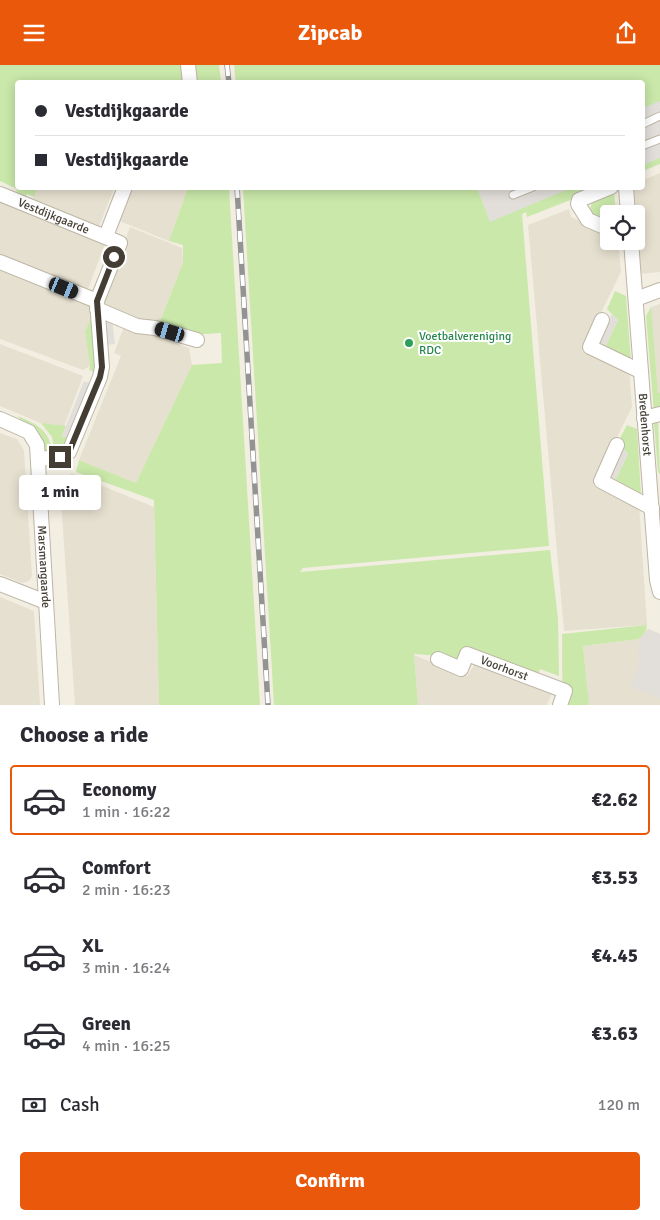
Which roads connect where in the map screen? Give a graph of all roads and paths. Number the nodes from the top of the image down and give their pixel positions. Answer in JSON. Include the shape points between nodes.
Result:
{"nodes":[{"id":1,"x":188,"y":65,"type":"edge"},
{"id":2,"x":190,"y":80,"type":"edge"},
{"id":3,"x":660,"y":117,"type":"edge"},
{"id":4,"x":645,"y":122,"type":"edge"},
{"id":5,"x":660,"y":139,"type":"edge"},
{"id":6,"x":645,"y":145,"type":"edge"},
{"id":7,"x":124,"y":190,"type":"edge"},
{"id":8,"x":526,"y":190,"type":"edge"},
{"id":9,"x":604,"y":190,"type":"edge"},
{"id":10,"x":626,"y":190,"type":"edge"},
{"id":11,"x":0,"y":193,"type":"edge"},
{"id":12,"x":513,"y":195,"type":"dead end"},
{"id":13,"x":627,"y":205,"type":"edge"},
{"id":14,"x":600,"y":225,"type":"edge"},
{"id":15,"x":106,"y":236,"type":"junction"},
{"id":16,"x":632,"y":250,"type":"edge"},
{"id":17,"x":0,"y":262,"type":"edge"},
{"id":18,"x":660,"y":290,"type":"edge"},
{"id":19,"x":636,"y":299,"type":"junction"},
{"id":20,"x":97,"y":305,"type":"junction"},
{"id":21,"x":602,"y":320,"type":"dead end"},
{"id":22,"x":198,"y":341,"type":"dead end"},
{"id":23,"x":640,"y":371,"type":"junction"},
{"id":24,"x":660,"y":414,"type":"edge"},
{"id":25,"x":644,"y":418,"type":"junction"},
{"id":26,"x":0,"y":419,"type":"edge"},
{"id":27,"x":617,"y":445,"type":"dead end"},
{"id":28,"x":38,"y":459,"type":"junction"},
{"id":29,"x":655,"y":488,"type":"edge"},
{"id":30,"x":652,"y":508,"type":"junction"},
{"id":31,"x":0,"y":584,"type":"edge"},
{"id":32,"x":660,"y":592,"type":"edge"},
{"id":33,"x":46,"y":602,"type":"junction"},
{"id":34,"x":438,"y":659,"type":"dead end"},
{"id":35,"x":52,"y":705,"type":"edge"},
{"id":36,"x":560,"y":705,"type":"edge"}],
"edges":[{"from":1,"to":2,"type":"street"},
{"from":3,"to":4,"type":"lane"},
{"from":5,"to":6,"type":"lane"},
{"from":7,"to":15,"type":"street"},
{"from":8,"to":12,"type":"lane"},
{"from":9,"to":14,"type":"street","via":[[580,200],[578,204],[588,220]]},
{"from":10,"to":13,"type":"street"},
{"from":11,"to":15,"type":"street","name":"Vestdijkgaarde"},
{"from":15,"to":20,"type":"street","via":[[120,243]]},
{"from":16,"to":19,"type":"street","name":"Bredenhorst"},
{"from":17,"to":20,"type":"street"},
{"from":18,"to":19,"type":"street"},
{"from":19,"to":23,"type":"street","name":"Bredenhorst"},
{"from":20,"to":22,"type":"street","via":[[137,326],[156,328]]},
{"from":20,"to":28,"type":"street","via":[[100,377],[69,452],[60,457]]},
{"from":21,"to":23,"type":"street","via":[[590,347]]},
{"from":23,"to":25,"type":"street","name":"Bredenhorst"},
{"from":24,"to":25,"type":"street"},
{"from":25,"to":29,"type":"street","name":"Bredenhorst"},
{"from":26,"to":28,"type":"street","name":"Marsmangaarde","via":[[30,432],[37,445]]},
{"from":27,"to":30,"type":"street","via":[[601,481]]},
{"from":28,"to":33,"type":"street","name":"Marsmangaarde"},
{"from":29,"to":30,"type":"street","name":"Bredenhorst"},
{"from":30,"to":32,"type":"street","name":"Bredenhorst"},
{"from":31,"to":33,"type":"street"},
{"from":33,"to":35,"type":"street","name":"Marsmangaarde"},
{"from":34,"to":36,"type":"street","name":"Voorhorst","via":[[461,669],[467,655],[565,691]]}]}
